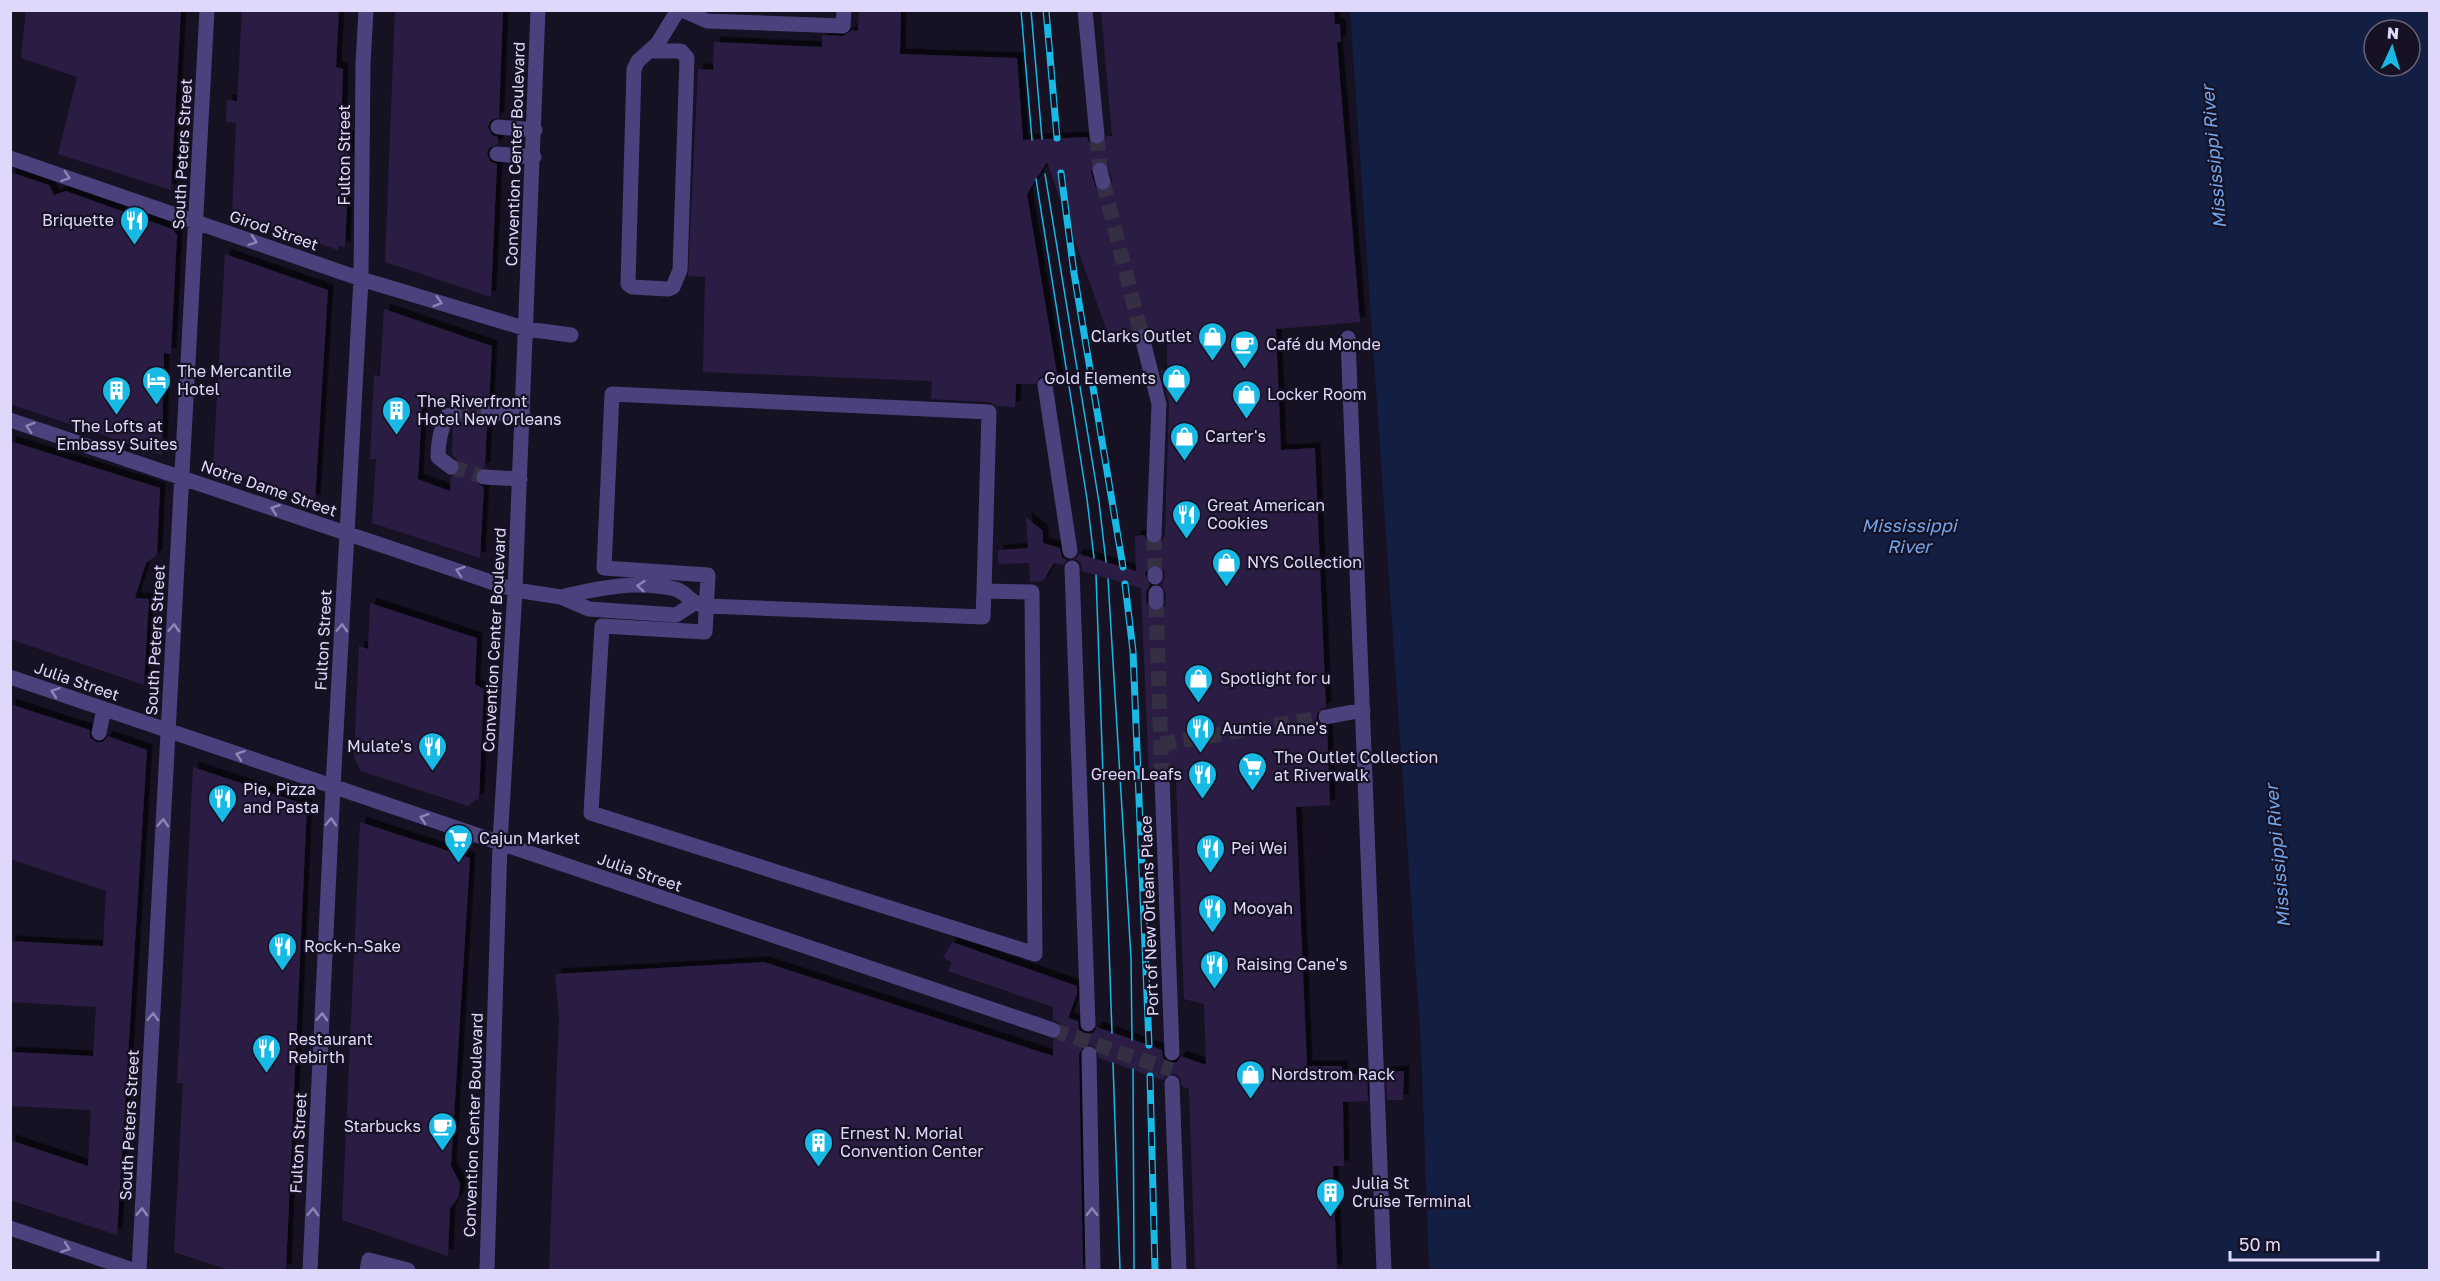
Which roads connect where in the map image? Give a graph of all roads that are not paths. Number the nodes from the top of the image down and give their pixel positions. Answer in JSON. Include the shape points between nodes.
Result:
{"nodes":[{"id":1,"x":207,"y":10,"type":"edge"},
{"id":2,"x":366,"y":10,"type":"edge"},
{"id":3,"x":538,"y":10,"type":"edge"},
{"id":4,"x":680,"y":10,"type":"edge"},
{"id":5,"x":844,"y":10,"type":"edge"},
{"id":6,"x":1085,"y":10,"type":"edge"},
{"id":7,"x":707,"y":16,"type":"edge"},
{"id":8,"x":652,"y":51,"type":"junction"},
{"id":9,"x":498,"y":127,"type":"dead end"},
{"id":10,"x":535,"y":130,"type":"junction"},
{"id":11,"x":1097,"y":136,"type":"tunnel mouth"},
{"id":12,"x":497,"y":154,"type":"dead end"},
{"id":13,"x":534,"y":157,"type":"junction"},
{"id":14,"x":10,"y":158,"type":"edge"},
{"id":15,"x":198,"y":222,"type":"junction"},
{"id":16,"x":361,"y":279,"type":"junction"},
{"id":17,"x":527,"y":329,"type":"junction"},
{"id":18,"x":571,"y":334,"type":"dead end"},
{"id":19,"x":1142,"y":337,"type":"tunnel mouth"},
{"id":20,"x":1348,"y":338,"type":"dead end"},
{"id":21,"x":1045,"y":385,"type":"dead end"},
{"id":22,"x":488,"y":413,"type":"tunnel mouth"},
{"id":23,"x":454,"y":414,"type":"dead end"},
{"id":24,"x":523,"y":414,"type":"junction"},
{"id":25,"x":10,"y":420,"type":"edge"},
{"id":26,"x":451,"y":467,"type":"tunnel mouth"},
{"id":27,"x":182,"y":476,"type":"junction"},
{"id":28,"x":484,"y":477,"type":"tunnel mouth"},
{"id":29,"x":520,"y":479,"type":"junction"},
{"id":30,"x":347,"y":534,"type":"junction"},
{"id":31,"x":1154,"y":535,"type":"tunnel mouth"},
{"id":32,"x":1070,"y":551,"type":"dead end"},
{"id":33,"x":1072,"y":568,"type":"dead end"},
{"id":34,"x":515,"y":590,"type":"junction"},
{"id":35,"x":984,"y":591,"type":"junction"},
{"id":36,"x":561,"y":597,"type":"junction"},
{"id":37,"x":700,"y":605,"type":"junction"},
{"id":38,"x":10,"y":677,"type":"edge"},
{"id":39,"x":104,"y":709,"type":"junction"},
{"id":40,"x":1363,"y":710,"type":"junction"},
{"id":41,"x":1326,"y":717,"type":"tunnel mouth"},
{"id":42,"x":168,"y":731,"type":"junction"},
{"id":43,"x":99,"y":733,"type":"dead end"},
{"id":44,"x":1162,"y":778,"type":"tunnel mouth"},
{"id":45,"x":333,"y":787,"type":"junction"},
{"id":46,"x":500,"y":843,"type":"junction"},
{"id":47,"x":1088,"y":1024,"type":"dead end"},
{"id":48,"x":1053,"y":1030,"type":"tunnel mouth"},
{"id":49,"x":1172,"y":1053,"type":"dead end"},
{"id":50,"x":1089,"y":1054,"type":"dead end"},
{"id":51,"x":1172,"y":1083,"type":"dead end"},
{"id":52,"x":10,"y":1228,"type":"edge"},
{"id":53,"x":133,"y":1270,"type":"edge"},
{"id":54,"x":139,"y":1270,"type":"edge"},
{"id":55,"x":310,"y":1270,"type":"edge"},
{"id":56,"x":367,"y":1270,"type":"edge"},
{"id":57,"x":408,"y":1270,"type":"edge"},
{"id":58,"x":487,"y":1270,"type":"edge"},
{"id":59,"x":1093,"y":1270,"type":"edge"},
{"id":60,"x":1179,"y":1270,"type":"edge"},
{"id":61,"x":1384,"y":1270,"type":"edge"}],
"edges":[{"from":1,"to":15,"type":"street","name":"South Peters Street"},
{"from":2,"to":16,"type":"street","name":"Fulton Street"},
{"from":3,"to":10,"type":"street","name":"Convention Center Boulevard"},
{"from":4,"to":7,"type":"street"},
{"from":4,"to":8,"type":"street"},
{"from":5,"to":7,"type":"street","via":[[843,26]]},
{"from":6,"to":11,"type":"street"},
{"from":8,"to":8,"type":"street","via":[[634,69],[628,284],[668,289],[673,287],[680,270],[687,58],[681,51]]},
{"from":9,"to":10,"type":"street"},
{"from":10,"to":13,"type":"street","name":"Convention Center Boulevard"},
{"from":12,"to":13,"type":"street"},
{"from":13,"to":17,"type":"street","name":"Convention Center Boulevard"},
{"from":14,"to":15,"type":"street","name":"Girod Street","one_way":true},
{"from":15,"to":16,"type":"street","name":"Girod Street","one_way":true},
{"from":15,"to":27,"type":"street","name":"South Peters Street"},
{"from":16,"to":17,"type":"street","name":"Girod Street","one_way":true},
{"from":16,"to":30,"type":"street","name":"Fulton Street"},
{"from":17,"to":18,"type":"street","name":"Girod Street"},
{"from":17,"to":24,"type":"street","name":"Convention Center Boulevard"},
{"from":19,"to":31,"type":"street","via":[[1159,404]]},
{"from":20,"to":40,"type":"street"},
{"from":21,"to":32,"type":"street"},
{"from":22,"to":24,"type":"street"},
{"from":23,"to":26,"type":"street","via":[[447,416],[441,426],[438,445],[438,457]]},
{"from":24,"to":29,"type":"street","name":"Convention Center Boulevard"},
{"from":27,"to":25,"type":"street","name":"Notre Dame Street","one_way":true},
{"from":30,"to":27,"type":"street","name":"Notre Dame Street","one_way":true},
{"from":42,"to":27,"type":"street","name":"South Peters Street","one_way":true},
{"from":28,"to":29,"type":"street"},
{"from":29,"to":34,"type":"street","name":"Convention Center Boulevard"},
{"from":34,"to":30,"type":"street","name":"Notre Dame Street","one_way":true},
{"from":45,"to":30,"type":"street","name":"Fulton Street","one_way":true},
{"from":33,"to":47,"type":"street"},
{"from":34,"to":36,"type":"street","name":"Notre Dame Street"},
{"from":34,"to":46,"type":"street","name":"Convention Center Boulevard"},
{"from":35,"to":37,"type":"street","via":[[982,617]]},
{"from":35,"to":37,"type":"street","via":[[989,412],[612,394],[604,568],[708,575]]},
{"from":35,"to":37,"type":"street","via":[[1032,592],[1035,954],[591,813],[602,626],[705,632]]},
{"from":36,"to":37,"type":"street","via":[[589,609],[676,615]]},
{"from":37,"to":36,"type":"street","one_way":true,"via":[[678,589],[629,585]]},
{"from":39,"to":38,"type":"street","name":"Julia Street","one_way":true},
{"from":39,"to":42,"type":"street","name":"Julia Street"},
{"from":39,"to":43,"type":"street"},
{"from":40,"to":41,"type":"street"},
{"from":40,"to":61,"type":"street"},
{"from":45,"to":42,"type":"street","name":"Julia Street","one_way":true},
{"from":54,"to":42,"type":"street","name":"South Peters Street","one_way":true},
{"from":44,"to":49,"type":"street","name":"Port of New Orleans Place"},
{"from":46,"to":45,"type":"street","name":"Julia Street","one_way":true},
{"from":55,"to":45,"type":"street","name":"Fulton Street","one_way":true},
{"from":46,"to":48,"type":"street","name":"Julia Street"},
{"from":46,"to":58,"type":"street","name":"Convention Center Boulevard"},
{"from":59,"to":50,"type":"street","one_way":true},
{"from":51,"to":60,"type":"street"},
{"from":52,"to":53,"type":"street","one_way":true},
{"from":56,"to":57,"type":"street","via":[[369,1260]]}]}
